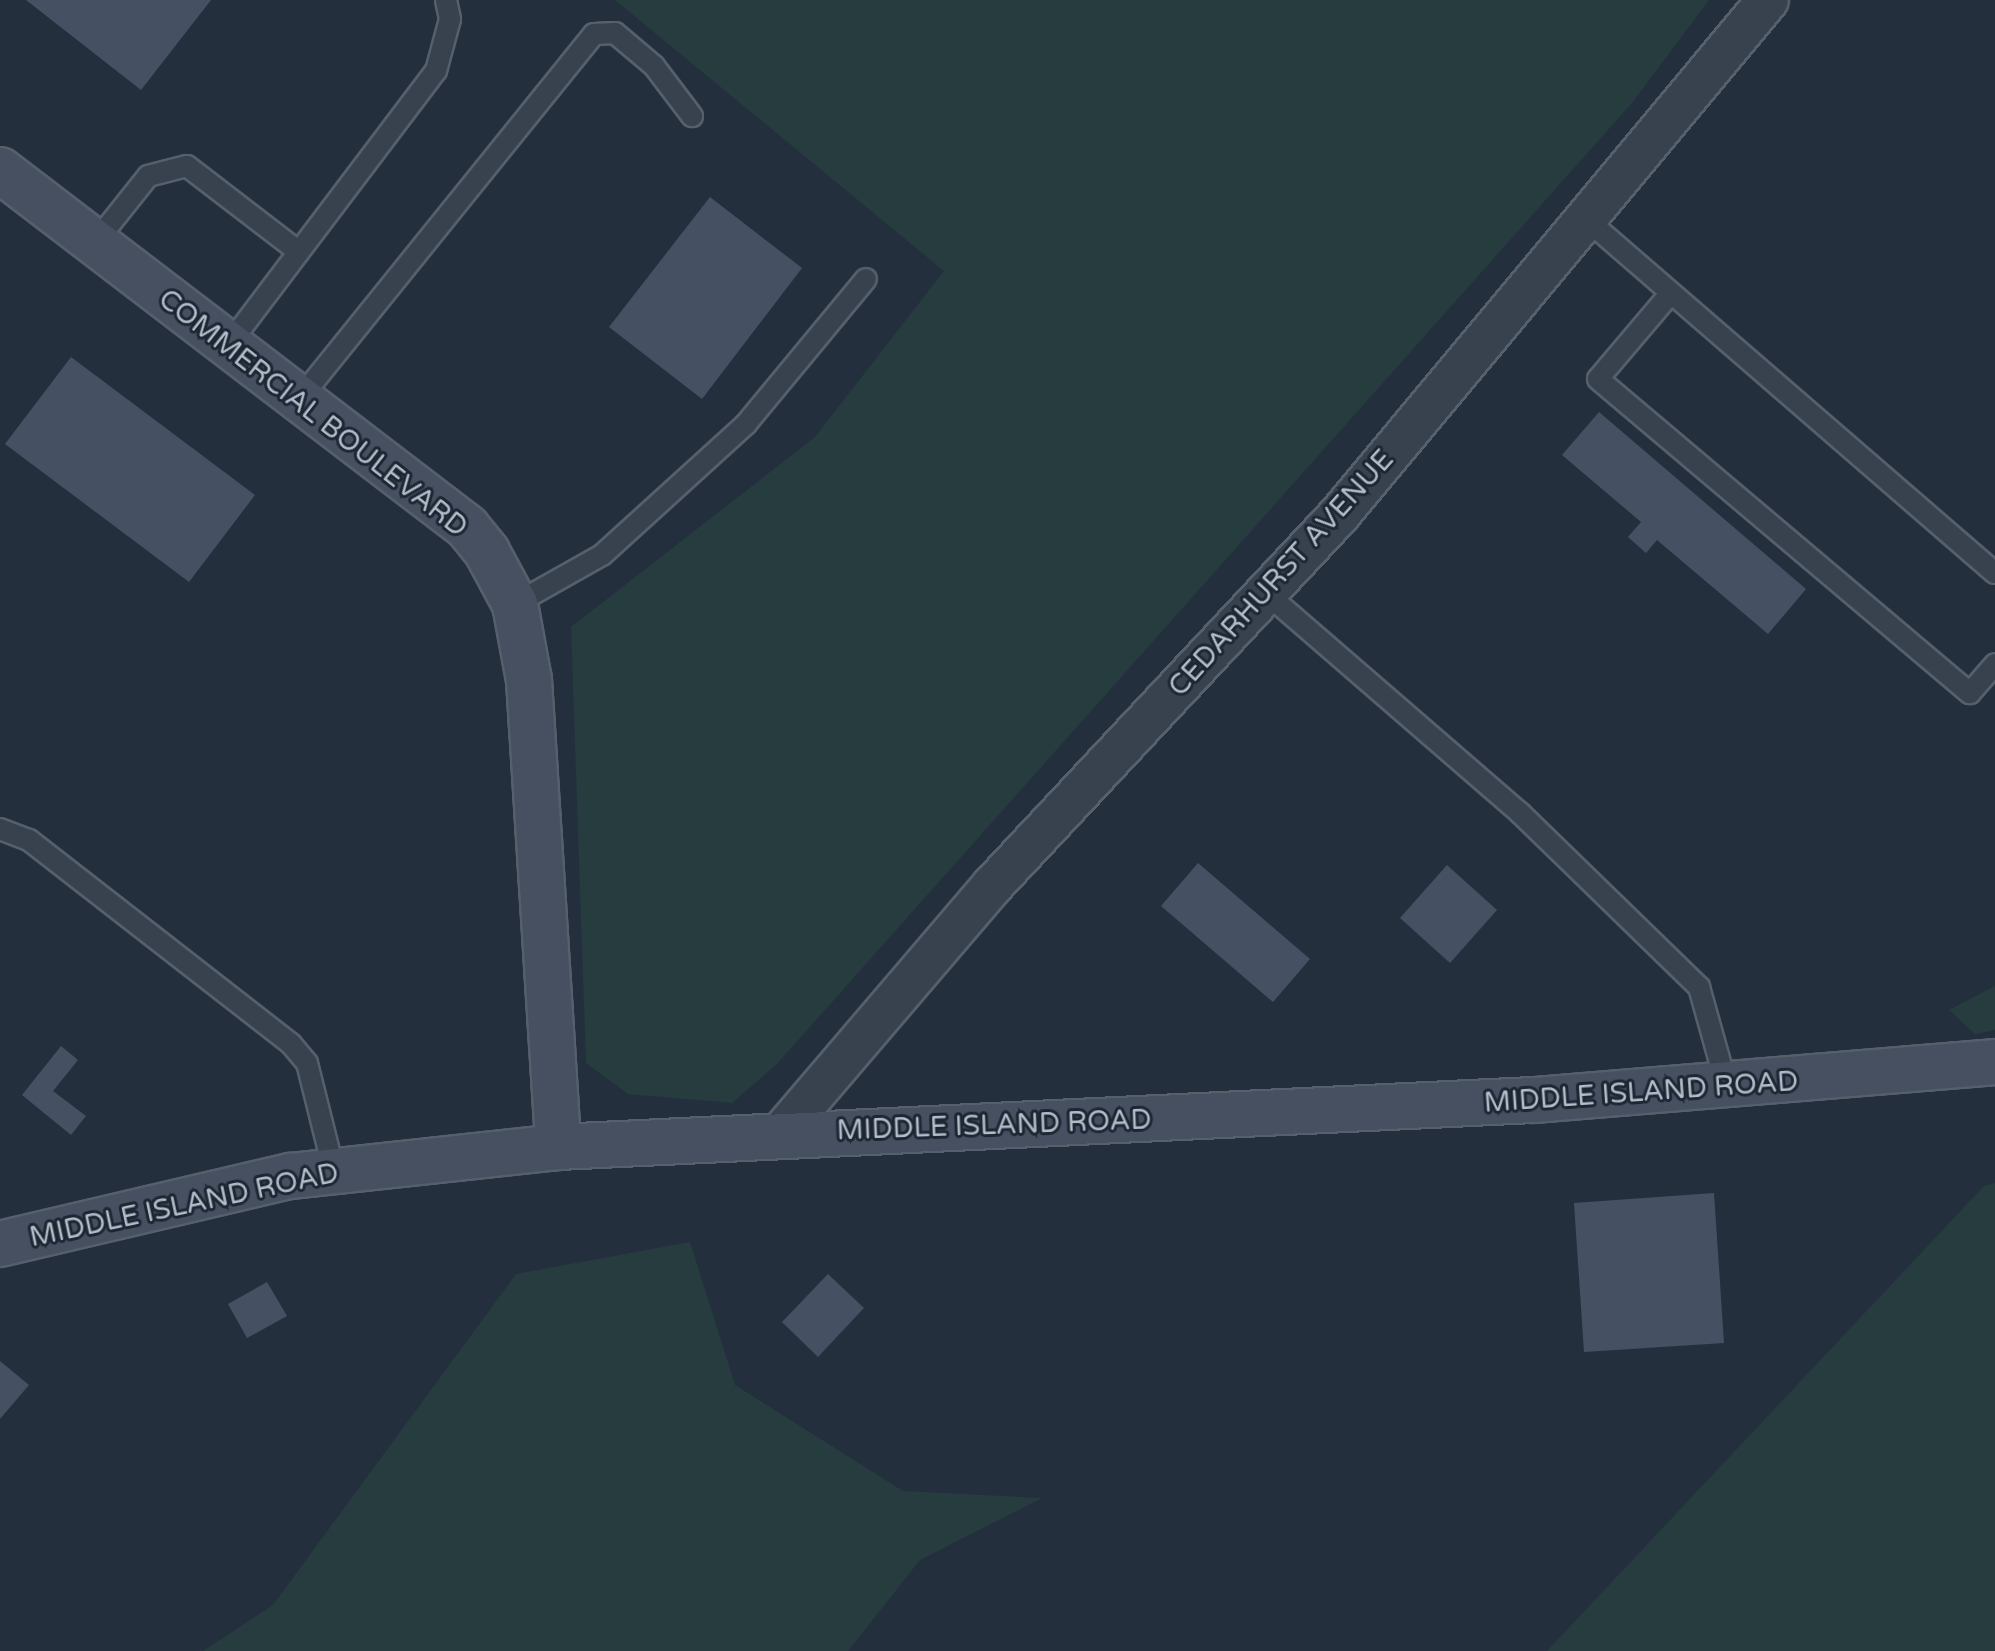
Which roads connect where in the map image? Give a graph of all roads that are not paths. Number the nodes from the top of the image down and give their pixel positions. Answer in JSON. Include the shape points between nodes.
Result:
{"nodes":[{"id":1,"x":446,"y":0,"type":"edge"},
{"id":2,"x":1768,"y":0,"type":"edge"},
{"id":3,"x":692,"y":116,"type":"dead end"},
{"id":4,"x":0,"y":170,"type":"edge"},
{"id":5,"x":1586,"y":219,"type":"junction"},
{"id":6,"x":94,"y":244,"type":"junction"},
{"id":7,"x":299,"y":252,"type":"junction"},
{"id":8,"x":866,"y":279,"type":"dead end"},
{"id":9,"x":1670,"y":294,"type":"junction"},
{"id":10,"x":227,"y":347,"type":"junction"},
{"id":11,"x":297,"y":402,"type":"junction"},
{"id":12,"x":1995,"y":573,"type":"edge"},
{"id":13,"x":1266,"y":593,"type":"junction"},
{"id":14,"x":515,"y":604,"type":"junction"},
{"id":15,"x":1995,"y":664,"type":"edge"},
{"id":16,"x":0,"y":829,"type":"edge"},
{"id":17,"x":1995,"y":1062,"type":"edge"},
{"id":18,"x":1727,"y":1087,"type":"junction"},
{"id":19,"x":781,"y":1133,"type":"junction"},
{"id":20,"x":558,"y":1147,"type":"junction"},
{"id":21,"x":334,"y":1171,"type":"junction"},
{"id":22,"x":0,"y":1244,"type":"edge"}],
"edges":[{"from":1,"to":7,"type":"lane","via":[[450,19],[436,71]]},
{"from":2,"to":5,"type":"street","name":"CEDARHURST AVENUE"},
{"from":3,"to":11,"type":"lane","via":[[654,66],[615,33],[594,34]]},
{"from":4,"to":6,"type":"street","name":"COMMERCIAL BOULEVARD"},
{"from":5,"to":9,"type":"lane"},
{"from":5,"to":13,"type":"street","name":"CEDARHURST AVENUE"},
{"from":6,"to":7,"type":"lane","via":[[148,176],[187,166]]},
{"from":6,"to":10,"type":"street","name":"COMMERCIAL BOULEVARD"},
{"from":7,"to":10,"type":"lane"},
{"from":8,"to":14,"type":"lane","via":[[746,424],[602,555]]},
{"from":9,"to":12,"type":"lane"},
{"from":9,"to":15,"type":"lane","via":[[1598,379],[1970,693]]},
{"from":10,"to":11,"type":"street","name":"COMMERCIAL BOULEVARD"},
{"from":11,"to":14,"type":"street","name":"COMMERCIAL BOULEVARD","via":[[467,527]]},
{"from":13,"to":18,"type":"lane","via":[[1520,813],[1699,987]]},
{"from":13,"to":19,"type":"street","name":"CEDARHURST AVENUE","via":[[993,885]]},
{"from":14,"to":20,"type":"street","name":"COMMERCIAL BOULEVARD","via":[[529,680]]},
{"from":16,"to":21,"type":"lane","via":[[29,840],[291,1044],[307,1063]]},
{"from":17,"to":18,"type":"street","name":"MIDDLE ISLAND ROAD"},
{"from":18,"to":19,"type":"street","name":"MIDDLE ISLAND ROAD"},
{"from":19,"to":20,"type":"street","name":"MIDDLE ISLAND ROAD"},
{"from":20,"to":21,"type":"street","name":"MIDDLE ISLAND ROAD"},
{"from":21,"to":22,"type":"street","name":"MIDDLE ISLAND ROAD"}]}
